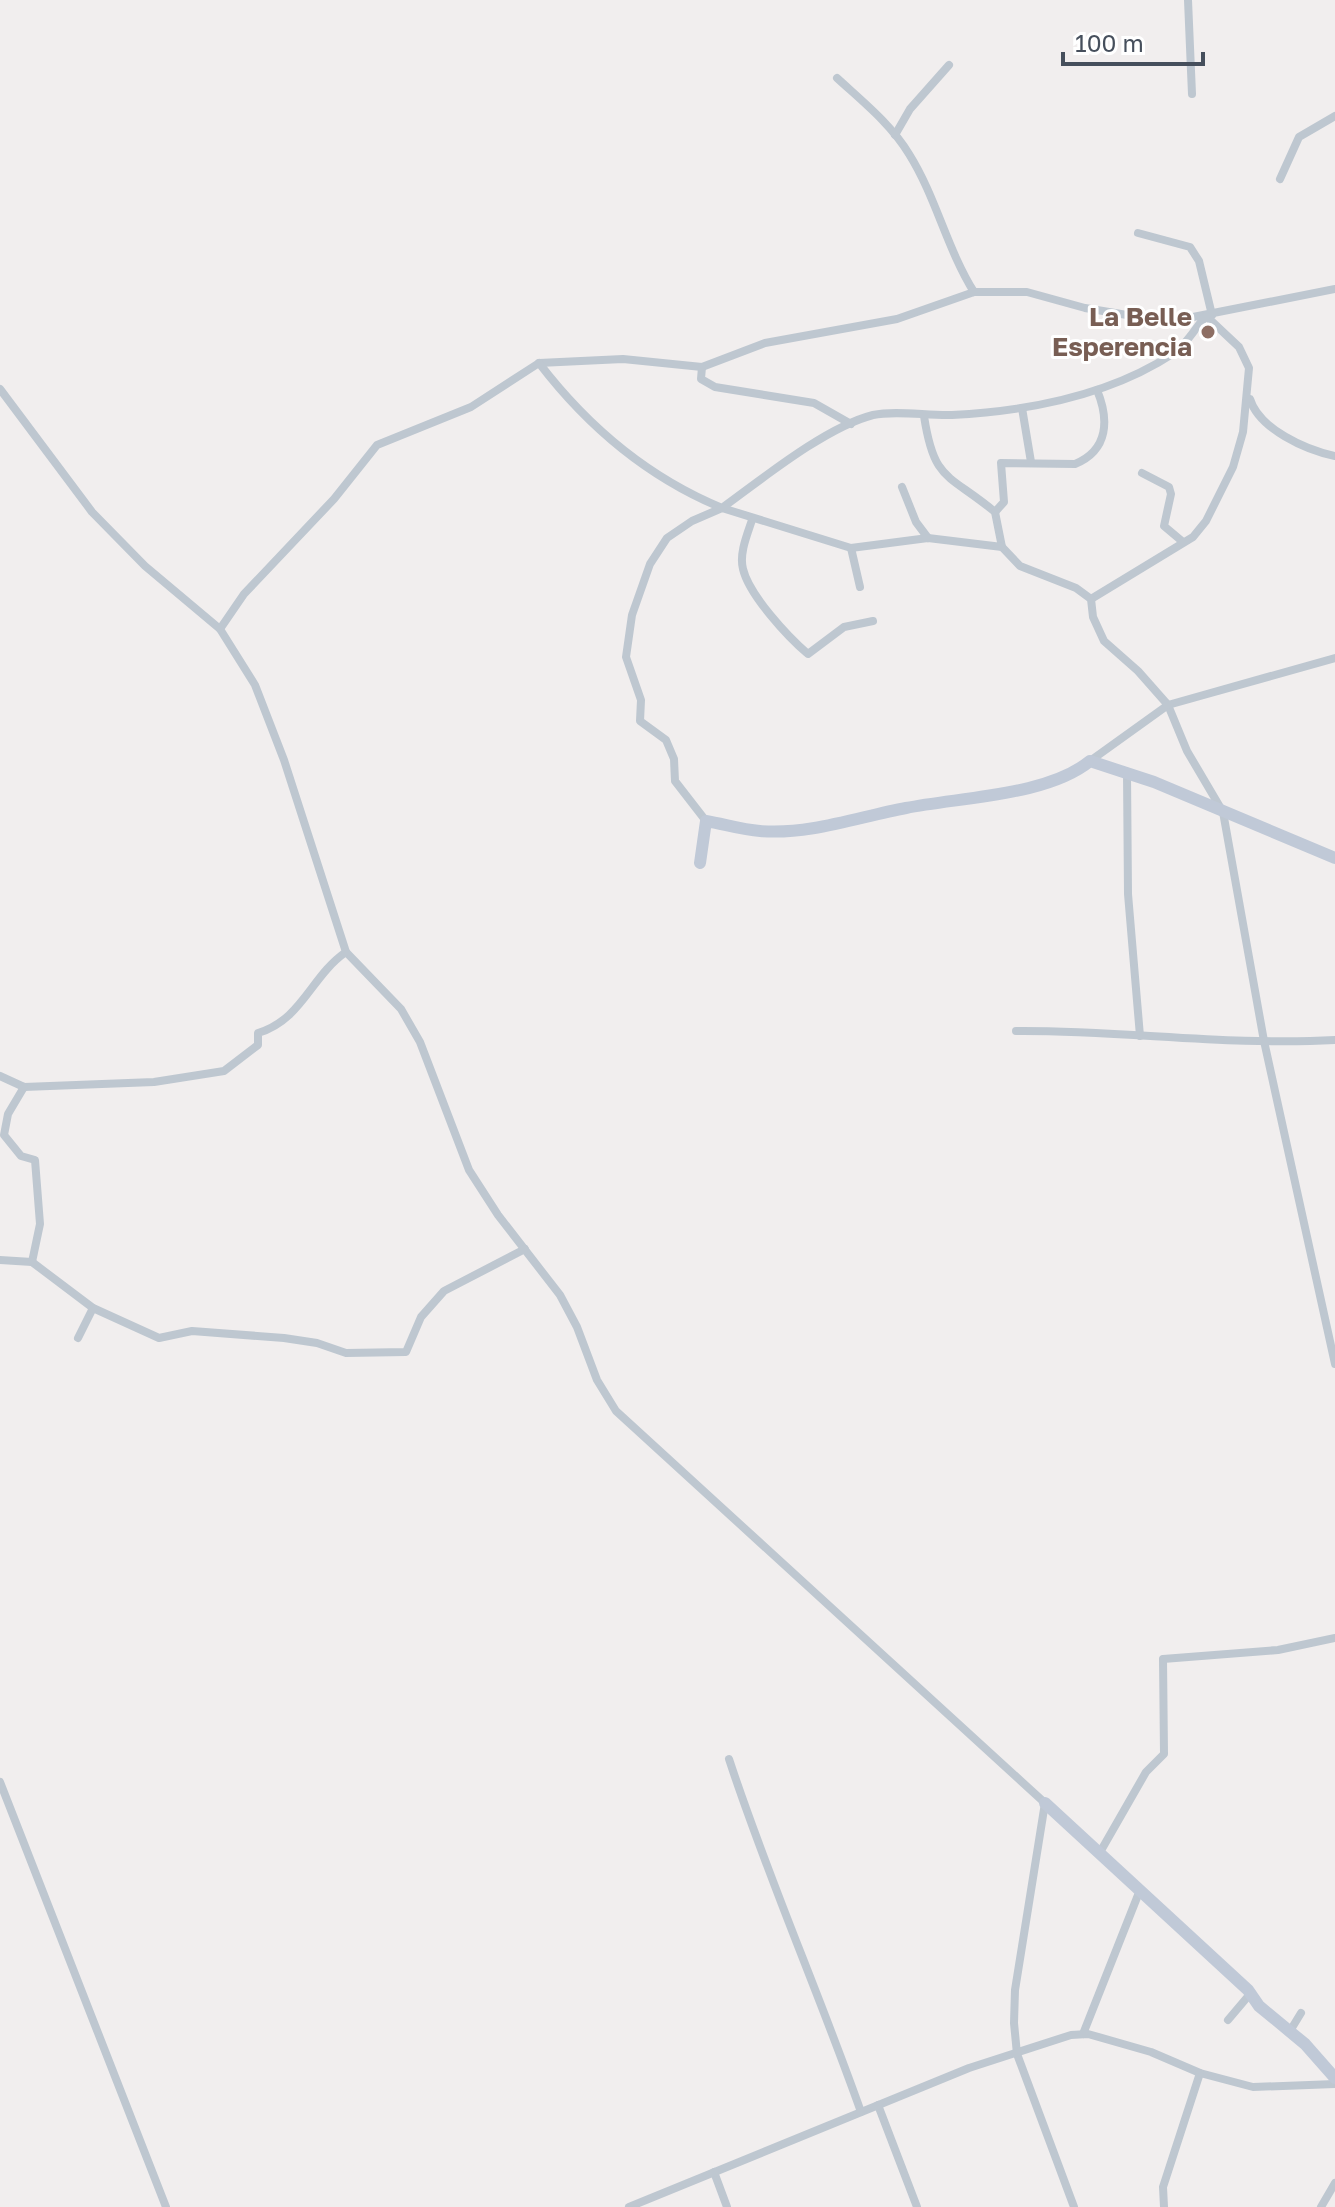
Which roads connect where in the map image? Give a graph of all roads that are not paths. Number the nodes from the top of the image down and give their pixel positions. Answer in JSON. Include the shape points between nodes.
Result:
{"nodes":[{"id":1,"x":1188,"y":0,"type":"edge"},
{"id":2,"x":949,"y":65,"type":"dead end"},
{"id":3,"x":837,"y":78,"type":"dead end"},
{"id":4,"x":1192,"y":94,"type":"dead end"},
{"id":5,"x":1335,"y":116,"type":"edge"},
{"id":6,"x":895,"y":135,"type":"junction"},
{"id":7,"x":1280,"y":179,"type":"dead end"},
{"id":8,"x":1138,"y":233,"type":"dead end"},
{"id":9,"x":1335,"y":289,"type":"edge"},
{"id":10,"x":974,"y":292,"type":"junction"},
{"id":11,"x":1209,"y":316,"type":"junction"},
{"id":12,"x":539,"y":363,"type":"junction"},
{"id":13,"x":702,"y":367,"type":"junction"},
{"id":14,"x":0,"y":389,"type":"edge"},
{"id":15,"x":1097,"y":390,"type":"junction"},
{"id":16,"x":1249,"y":395,"type":"junction"},
{"id":17,"x":1022,"y":408,"type":"junction"},
{"id":18,"x":924,"y":416,"type":"junction"},
{"id":19,"x":851,"y":424,"type":"junction"},
{"id":20,"x":1335,"y":456,"type":"edge"},
{"id":21,"x":1031,"y":462,"type":"junction"},
{"id":22,"x":1142,"y":473,"type":"dead end"},
{"id":23,"x":902,"y":487,"type":"dead end"},
{"id":24,"x":722,"y":508,"type":"junction"},
{"id":25,"x":995,"y":512,"type":"junction"},
{"id":26,"x":752,"y":520,"type":"junction"},
{"id":27,"x":928,"y":538,"type":"junction"},
{"id":28,"x":1183,"y":542,"type":"junction"},
{"id":29,"x":1002,"y":547,"type":"junction"},
{"id":30,"x":851,"y":548,"type":"junction"},
{"id":31,"x":860,"y":587,"type":"dead end"},
{"id":32,"x":1091,"y":599,"type":"junction"},
{"id":33,"x":873,"y":621,"type":"dead end"},
{"id":34,"x":220,"y":629,"type":"junction"},
{"id":35,"x":1335,"y":658,"type":"edge"},
{"id":36,"x":1168,"y":705,"type":"junction"},
{"id":37,"x":1090,"y":761,"type":"junction"},
{"id":38,"x":1127,"y":773,"type":"junction"},
{"id":39,"x":1223,"y":812,"type":"junction"},
{"id":40,"x":706,"y":821,"type":"junction"},
{"id":41,"x":1335,"y":858,"type":"edge"},
{"id":42,"x":700,"y":863,"type":"dead end"},
{"id":43,"x":346,"y":952,"type":"junction"},
{"id":44,"x":1016,"y":1031,"type":"dead end"},
{"id":45,"x":1140,"y":1036,"type":"junction"},
{"id":46,"x":1335,"y":1040,"type":"edge"},
{"id":47,"x":1264,"y":1041,"type":"junction"},
{"id":48,"x":0,"y":1076,"type":"edge"},
{"id":49,"x":24,"y":1087,"type":"junction"},
{"id":50,"x":2,"y":1135,"type":"edge"},
{"id":51,"x":525,"y":1249,"type":"junction"},
{"id":52,"x":0,"y":1260,"type":"edge"},
{"id":53,"x":32,"y":1262,"type":"junction"},
{"id":54,"x":93,"y":1308,"type":"junction"},
{"id":55,"x":78,"y":1338,"type":"dead end"},
{"id":56,"x":1335,"y":1364,"type":"edge"},
{"id":57,"x":1335,"y":1638,"type":"edge"},
{"id":58,"x":729,"y":1759,"type":"dead end"},
{"id":59,"x":0,"y":1782,"type":"edge"},
{"id":60,"x":1045,"y":1803,"type":"junction"},
{"id":61,"x":1099,"y":1854,"type":"junction"},
{"id":62,"x":1140,"y":1890,"type":"junction"},
{"id":63,"x":1250,"y":1994,"type":"junction"},
{"id":64,"x":1301,"y":2013,"type":"dead end"},
{"id":65,"x":1228,"y":2020,"type":"dead end"},
{"id":66,"x":1290,"y":2031,"type":"junction"},
{"id":67,"x":1083,"y":2034,"type":"junction"},
{"id":68,"x":1017,"y":2054,"type":"junction"},
{"id":69,"x":1200,"y":2073,"type":"junction"},
{"id":70,"x":1335,"y":2078,"type":"edge"},
{"id":71,"x":1335,"y":2084,"type":"edge"},
{"id":72,"x":878,"y":2105,"type":"junction"},
{"id":73,"x":861,"y":2112,"type":"junction"},
{"id":74,"x":714,"y":2172,"type":"junction"},
{"id":75,"x":1335,"y":2183,"type":"edge"},
{"id":76,"x":166,"y":2207,"type":"edge"},
{"id":77,"x":629,"y":2207,"type":"edge"},
{"id":78,"x":727,"y":2207,"type":"edge"},
{"id":79,"x":917,"y":2207,"type":"edge"},
{"id":80,"x":1074,"y":2207,"type":"edge"},
{"id":81,"x":1164,"y":2207,"type":"edge"},
{"id":82,"x":1321,"y":2207,"type":"edge"}],
"edges":[{"from":1,"to":4,"type":"street"},
{"from":2,"to":6,"type":"street","via":[[910,109]]},
{"from":3,"to":6,"type":"street"},
{"from":5,"to":7,"type":"street","via":[[1299,137]]},
{"from":6,"to":10,"type":"street"},
{"from":8,"to":11,"type":"street","via":[[1190,247],[1199,261]]},
{"from":9,"to":11,"type":"street"},
{"from":10,"to":11,"type":"street","via":[[1027,292],[1139,317]]},
{"from":10,"to":13,"type":"street","via":[[897,319],[765,343]]},
{"from":11,"to":15,"type":"street","via":[[1177,351]]},
{"from":11,"to":16,"type":"street","via":[[1239,347],[1249,368]]},
{"from":12,"to":13,"type":"street","via":[[623,359]]},
{"from":12,"to":24,"type":"street","via":[[564,396],[640,464],[678,490]]},
{"from":12,"to":34,"type":"street","via":[[471,407],[377,445],[244,594]]},
{"from":13,"to":19,"type":"street","via":[[701,379],[715,387],[814,403]]},
{"from":14,"to":34,"type":"street","via":[[92,512],[145,566]]},
{"from":15,"to":17,"type":"street"},
{"from":15,"to":21,"type":"street","via":[[1105,410],[1105,432],[1086,459],[1075,464]]},
{"from":16,"to":20,"type":"street","via":[[1263,422]]},
{"from":16,"to":28,"type":"street","via":[[1240,444],[1222,494],[1193,537]]},
{"from":17,"to":18,"type":"street"},
{"from":17,"to":21,"type":"street"},
{"from":18,"to":19,"type":"street","via":[[875,415]]},
{"from":18,"to":25,"type":"street","via":[[933,462]]},
{"from":19,"to":24,"type":"street"},
{"from":21,"to":25,"type":"street","via":[[1001,463],[1004,502]]},
{"from":22,"to":28,"type":"street","via":[[1169,487],[1164,526]]},
{"from":23,"to":27,"type":"street"},
{"from":24,"to":26,"type":"street"},
{"from":24,"to":40,"type":"street","via":[[667,538],[650,564],[632,615],[626,657],[641,700],[640,721],[666,740],[675,781]]},
{"from":25,"to":29,"type":"street"},
{"from":26,"to":30,"type":"street"},
{"from":26,"to":33,"type":"street","via":[[743,570],[768,611],[808,654],[844,627]]},
{"from":27,"to":29,"type":"street"},
{"from":27,"to":30,"type":"street"},
{"from":28,"to":32,"type":"street"},
{"from":29,"to":32,"type":"street","via":[[1020,566]]},
{"from":30,"to":31,"type":"street"},
{"from":32,"to":36,"type":"street","via":[[1104,641]]},
{"from":34,"to":43,"type":"street","via":[[255,685]]},
{"from":35,"to":36,"type":"street"},
{"from":36,"to":37,"type":"street"},
{"from":36,"to":39,"type":"street","via":[[1187,751]]},
{"from":37,"to":38,"type":"street"},
{"from":37,"to":40,"type":"street","via":[[1076,772],[1045,782],[838,824],[762,831]]},
{"from":38,"to":39,"type":"street"},
{"from":38,"to":45,"type":"street","via":[[1128,894]]},
{"from":39,"to":41,"type":"street"},
{"from":39,"to":47,"type":"street"},
{"from":40,"to":42,"type":"street"},
{"from":43,"to":49,"type":"street","via":[[303,1003],[278,1027],[258,1033],[258,1045],[224,1071],[154,1082]]},
{"from":43,"to":51,"type":"street","via":[[401,1009],[420,1042],[469,1170]]},
{"from":44,"to":45,"type":"street"},
{"from":45,"to":47,"type":"street"},
{"from":46,"to":47,"type":"street"},
{"from":47,"to":56,"type":"street"},
{"from":48,"to":49,"type":"street"},
{"from":49,"to":50,"type":"street"},
{"from":50,"to":53,"type":"street","via":[[21,1156],[35,1160],[40,1224]]},
{"from":51,"to":54,"type":"street","via":[[444,1291],[421,1317],[406,1352],[346,1353],[284,1338],[192,1331],[159,1338]]},
{"from":51,"to":60,"type":"street","via":[[560,1295],[616,1411]]},
{"from":52,"to":53,"type":"street"},
{"from":53,"to":54,"type":"street"},
{"from":54,"to":55,"type":"street"},
{"from":57,"to":61,"type":"street","via":[[1278,1650],[1163,1659],[1164,1754],[1146,1772]]},
{"from":58,"to":73,"type":"street","via":[[758,1848]]},
{"from":59,"to":76,"type":"street"},
{"from":60,"to":61,"type":"street"},
{"from":60,"to":68,"type":"street","via":[[1015,1990]]},
{"from":61,"to":62,"type":"street"},
{"from":62,"to":63,"type":"street"},
{"from":62,"to":67,"type":"street"},
{"from":63,"to":65,"type":"street"},
{"from":63,"to":66,"type":"street"},
{"from":64,"to":66,"type":"street"},
{"from":66,"to":70,"type":"street"},
{"from":67,"to":68,"type":"street"},
{"from":67,"to":69,"type":"street","via":[[1151,2052]]},
{"from":68,"to":72,"type":"street"},
{"from":68,"to":80,"type":"street"},
{"from":69,"to":71,"type":"street","via":[[1253,2087]]},
{"from":69,"to":81,"type":"street","via":[[1163,2187]]},
{"from":72,"to":73,"type":"street"},
{"from":72,"to":79,"type":"street"},
{"from":73,"to":74,"type":"street"},
{"from":74,"to":77,"type":"street"},
{"from":74,"to":78,"type":"street"},
{"from":75,"to":82,"type":"street"}]}
